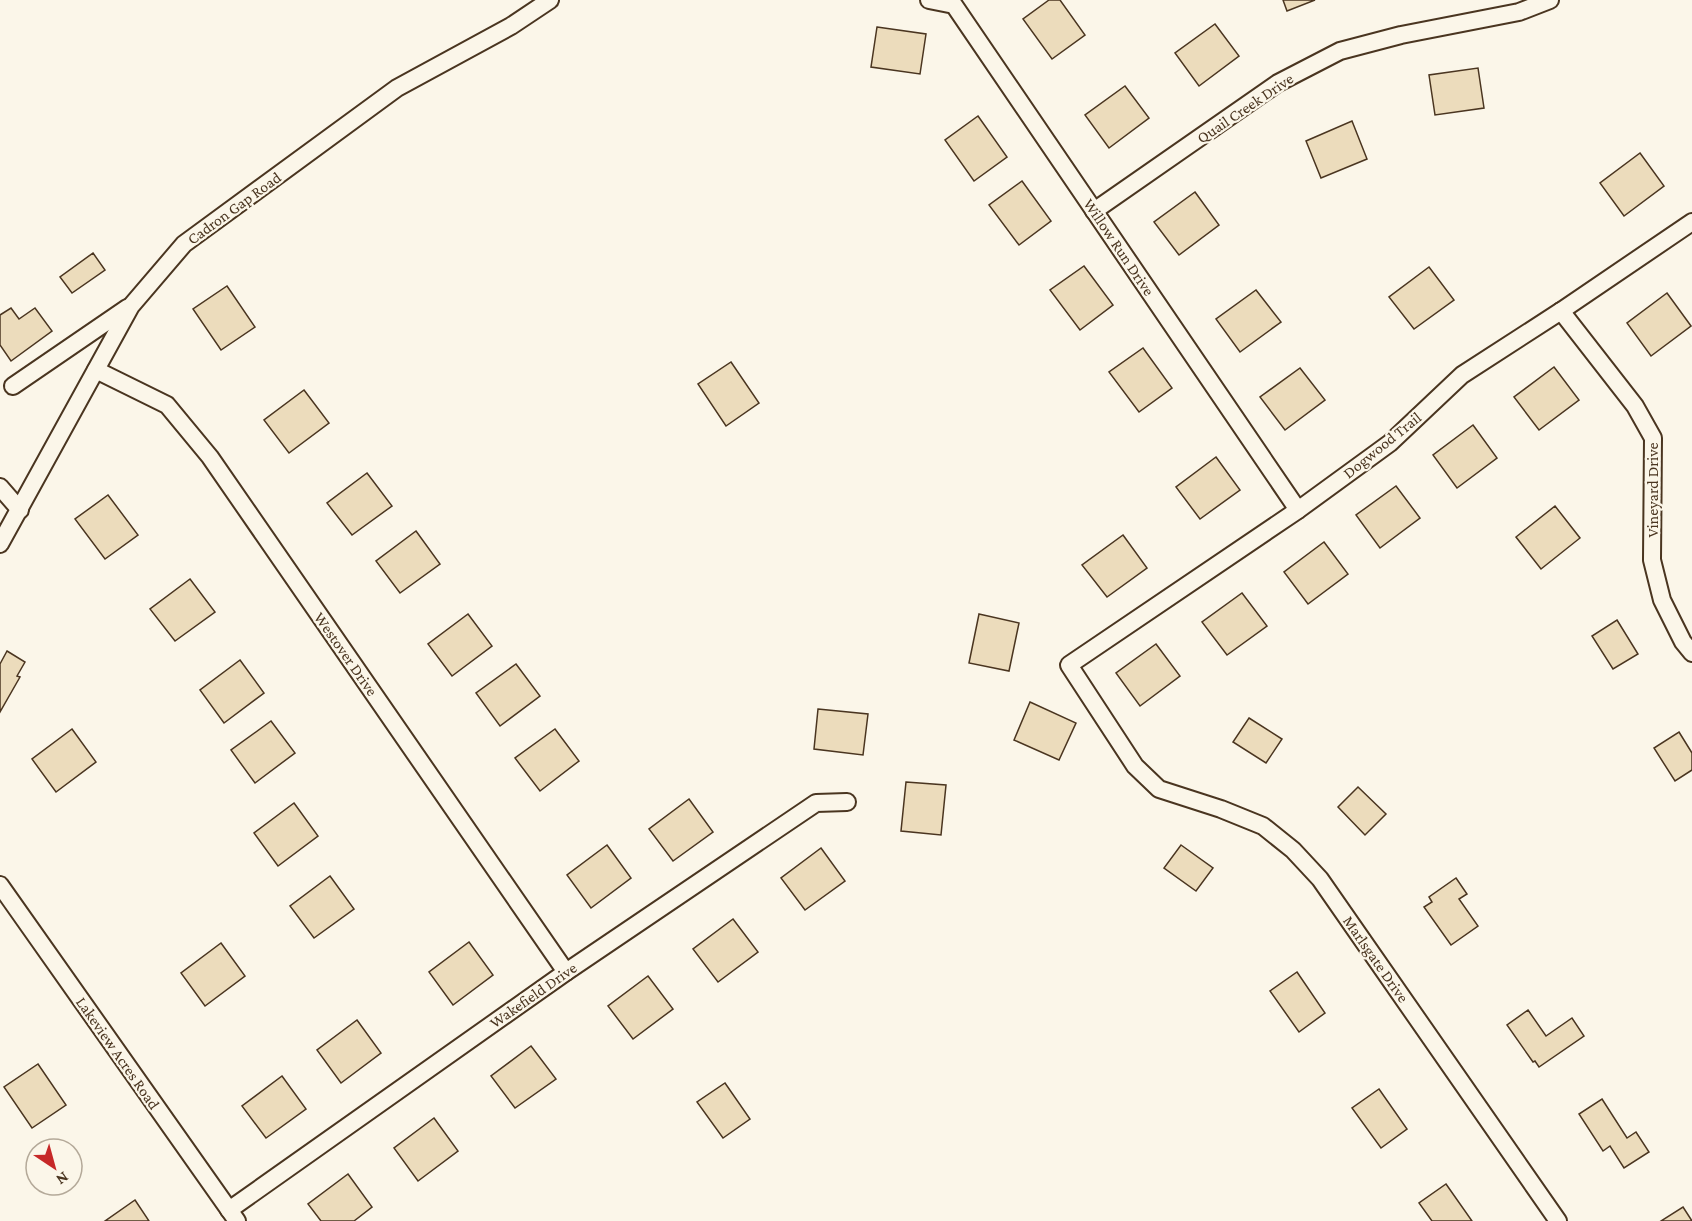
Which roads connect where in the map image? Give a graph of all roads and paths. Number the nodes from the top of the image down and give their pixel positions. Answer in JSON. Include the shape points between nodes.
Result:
{"nodes":[{"id":1,"x":550,"y":0,"type":"edge"},
{"id":2,"x":929,"y":0,"type":"edge"},
{"id":3,"x":1550,"y":0,"type":"edge"},
{"id":4,"x":958,"y":3,"type":"edge"},
{"id":5,"x":1094,"y":211,"type":"junction"},
{"id":6,"x":1692,"y":222,"type":"edge"},
{"id":7,"x":131,"y":306,"type":"junction"},
{"id":8,"x":1561,"y":311,"type":"junction"},
{"id":9,"x":96,"y":370,"type":"junction"},
{"id":10,"x":13,"y":386,"type":"dead end"},
{"id":11,"x":0,"y":487,"type":"edge"},
{"id":12,"x":20,"y":510,"type":"junction"},
{"id":13,"x":1298,"y":510,"type":"junction"},
{"id":14,"x":0,"y":544,"type":"edge"},
{"id":15,"x":1692,"y":653,"type":"edge"},
{"id":16,"x":1069,"y":664,"type":"joint"},
{"id":17,"x":847,"y":802,"type":"dead end"},
{"id":18,"x":0,"y":885,"type":"edge"},
{"id":19,"x":566,"y":972,"type":"junction"},
{"id":20,"x":233,"y":1216,"type":"edge"},
{"id":21,"x":1558,"y":1221,"type":"edge"}],
"edges":[{"from":1,"to":7,"type":"street","name":"Cadron Gap Road","via":[[511,26],[397,88],[368,109],[184,244]]},
{"from":2,"to":4,"type":"street","name":"Willow Run Drive"},
{"from":3,"to":5,"type":"street","name":"Quail Creek Drive","via":[[1519,12],[1341,51],[1278,83]]},
{"from":4,"to":5,"type":"street","name":"Willow Run Drive"},
{"from":5,"to":13,"type":"street","name":"Willow Run Drive"},
{"from":6,"to":8,"type":"street","name":"Dogwood Trail"},
{"from":7,"to":9,"type":"street","name":"Cadron Gap Road"},
{"from":7,"to":10,"type":"street"},
{"from":8,"to":13,"type":"street","name":"Dogwood Trail","via":[[1462,375],[1390,443]]},
{"from":8,"to":15,"type":"street","name":"Vineyard Drive","via":[[1635,406],[1653,438],[1652,560],[1662,600]]},
{"from":9,"to":12,"type":"street","name":"Cadron Gap Road"},
{"from":9,"to":19,"type":"street","name":"Westover Drive","via":[[167,405],[210,457]]},
{"from":11,"to":12,"type":"street"},
{"from":12,"to":14,"type":"street","name":"Cadron Gap Road"},
{"from":13,"to":16,"type":"street","name":"Dogwood Trail"},
{"from":16,"to":21,"type":"street","name":"Marlsgate Drive","via":[[1135,766],[1159,789],[1263,826],[1320,879]]},
{"from":17,"to":19,"type":"street","name":"Wakefield Drive","via":[[816,803]]},
{"from":18,"to":20,"type":"street","name":"Lakeview Acres Road"},
{"from":19,"to":20,"type":"street","name":"Wakefield Drive"}]}
